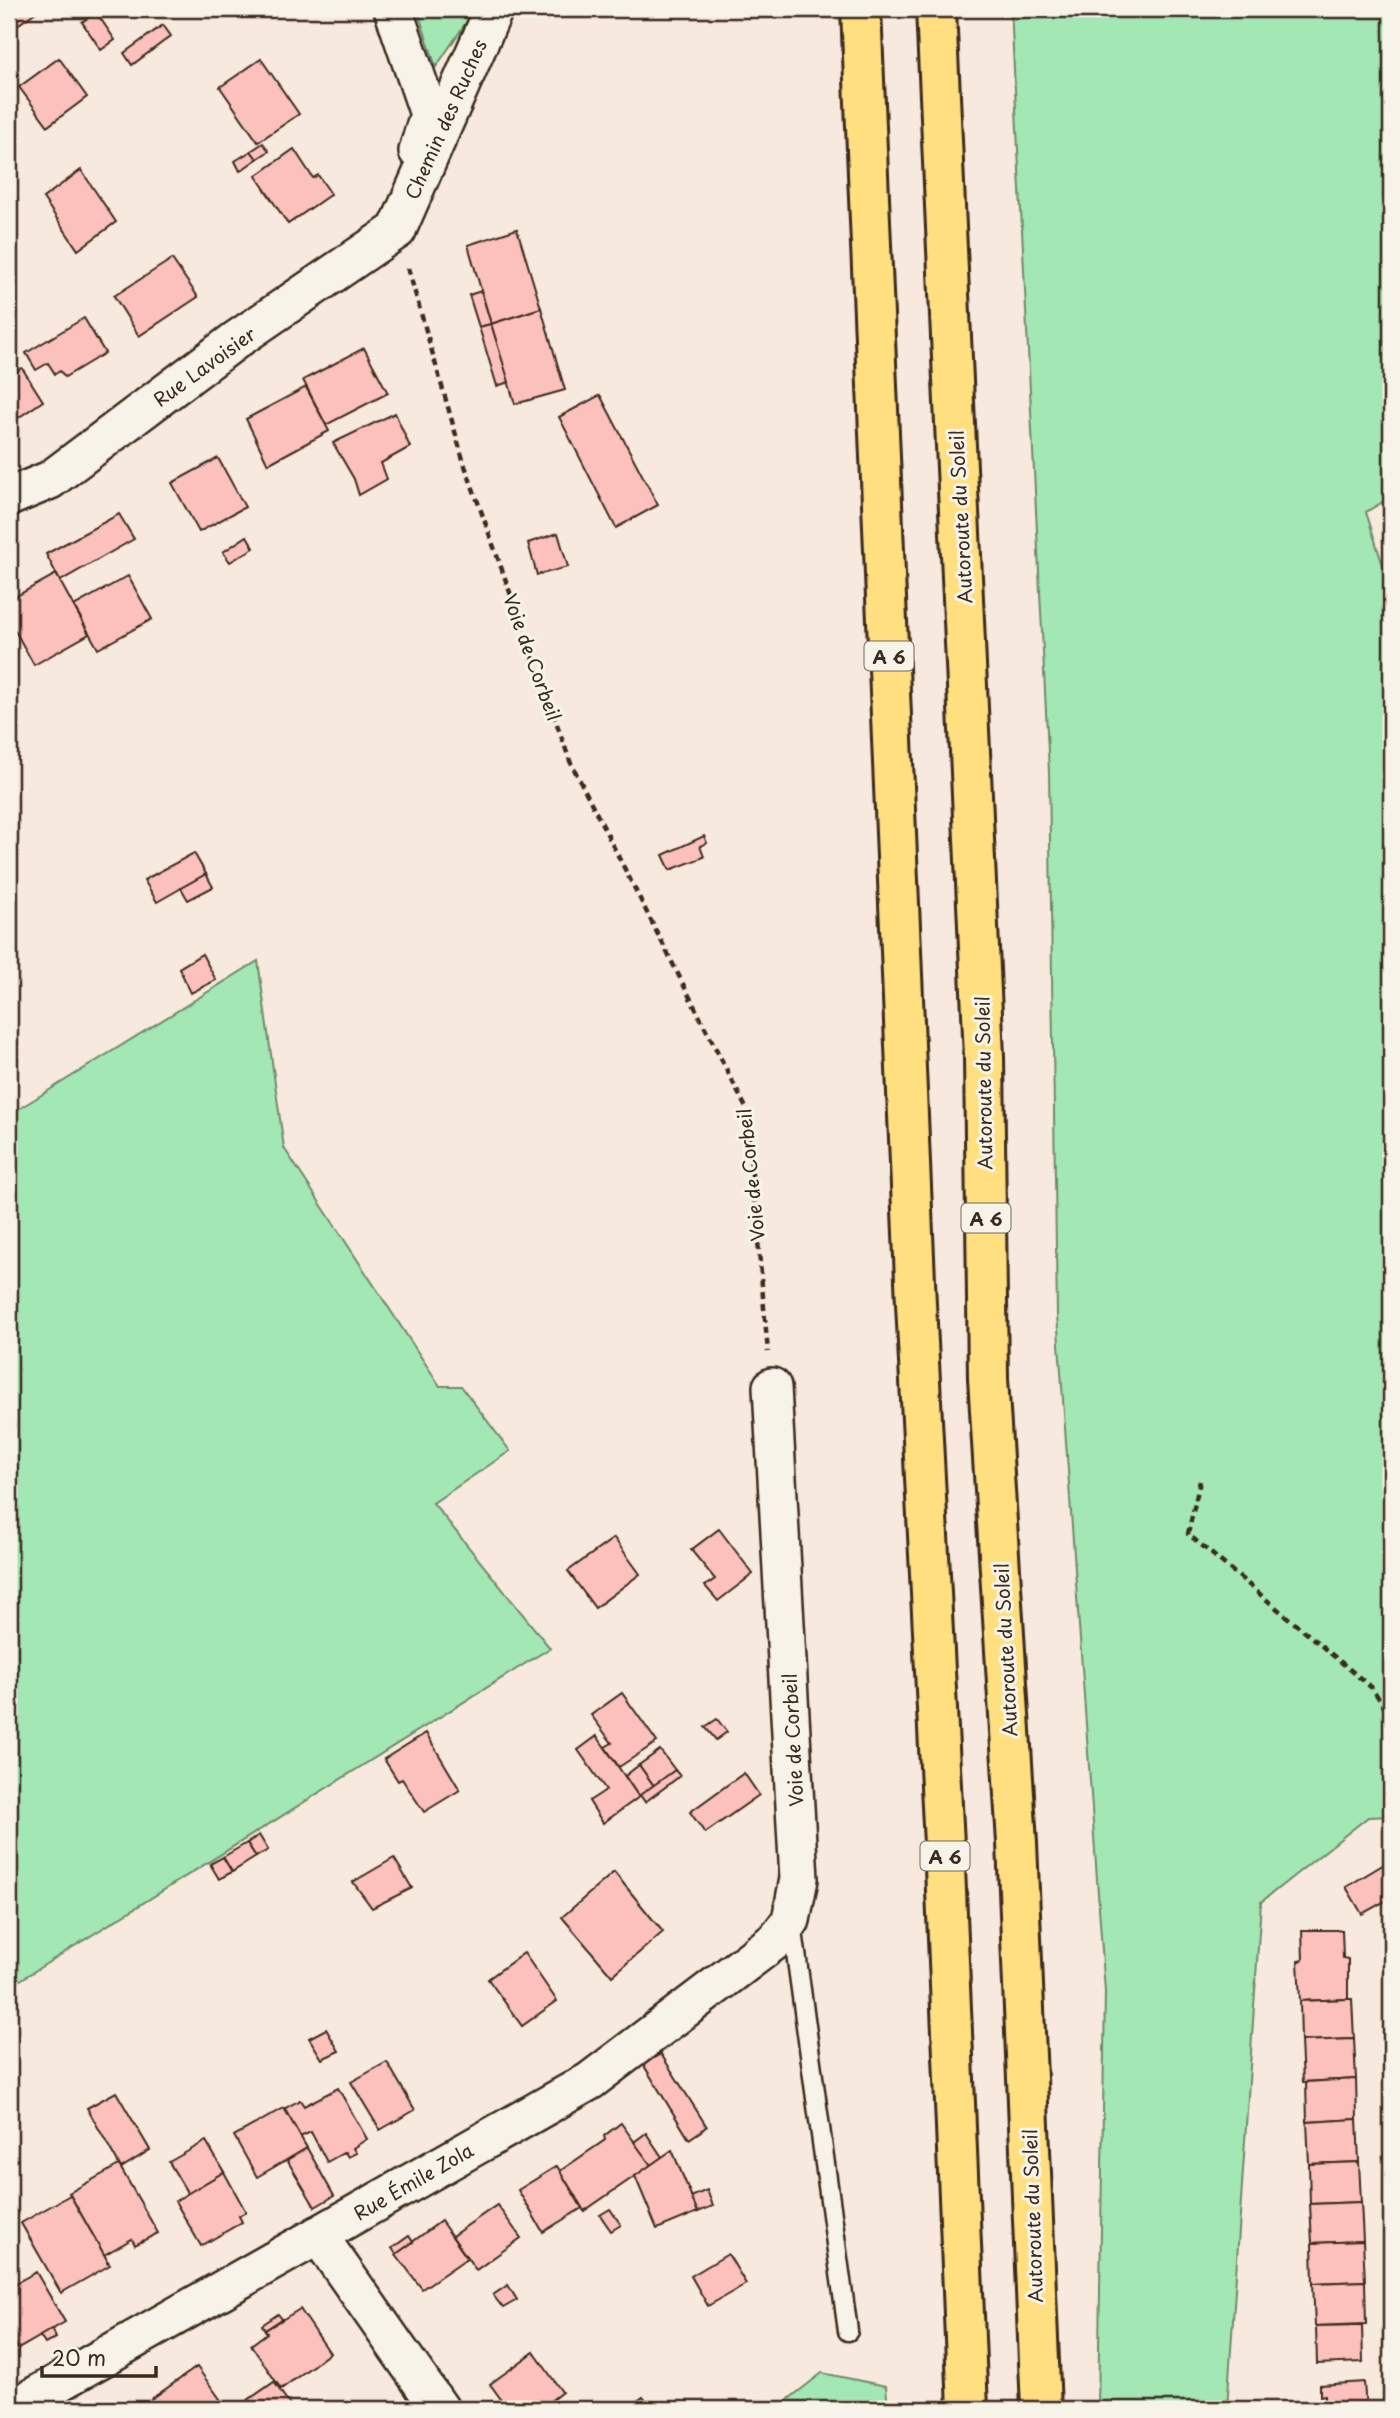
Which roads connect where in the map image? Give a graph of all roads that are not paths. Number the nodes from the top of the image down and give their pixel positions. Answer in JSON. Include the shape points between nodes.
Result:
{"nodes":[{"id":1,"x":393,"y":9,"type":"edge"},
{"id":2,"x":494,"y":9,"type":"edge"},
{"id":3,"x":861,"y":9,"type":"edge"},
{"id":4,"x":936,"y":9,"type":"edge"},
{"id":5,"x":397,"y":230,"type":"junction"},
{"id":6,"x":9,"y":497,"type":"edge"},
{"id":7,"x":772,"y":1387,"type":"road end"},
{"id":8,"x":791,"y":1920,"type":"junction"},
{"id":9,"x":318,"y":2235,"type":"junction"},
{"id":10,"x":848,"y":2331,"type":"dead end"},
{"id":11,"x":12,"y":2409,"type":"edge"},
{"id":12,"x":440,"y":2409,"type":"edge"},
{"id":13,"x":968,"y":2409,"type":"edge"},
{"id":14,"x":1041,"y":2409,"type":"edge"}],
"edges":[{"from":1,"to":5,"type":"street","via":[[429,114]]},
{"from":2,"to":5,"type":"street","name":"Chemin des Ruches"},
{"from":3,"to":13,"type":"highway","number":"A 6"},
{"from":4,"to":14,"type":"highway","name":"Autoroute du Soleil","number":"A 6","via":[[984,1058],[988,1378],[1017,1843]]},
{"from":5,"to":6,"type":"street","name":"Rue Lavoisier","via":[[236,340],[50,480]]},
{"from":7,"to":8,"type":"street","name":"Voie de Corbeil","via":[[799,1879]]},
{"from":8,"to":9,"type":"street","name":"Rue Émile Zola","via":[[776,1940],[590,2081]]},
{"from":8,"to":10,"type":"lane","name":"Voie de Corbeil"},
{"from":9,"to":11,"type":"street","name":"Rue Émile Zola"},
{"from":9,"to":12,"type":"street"}]}
